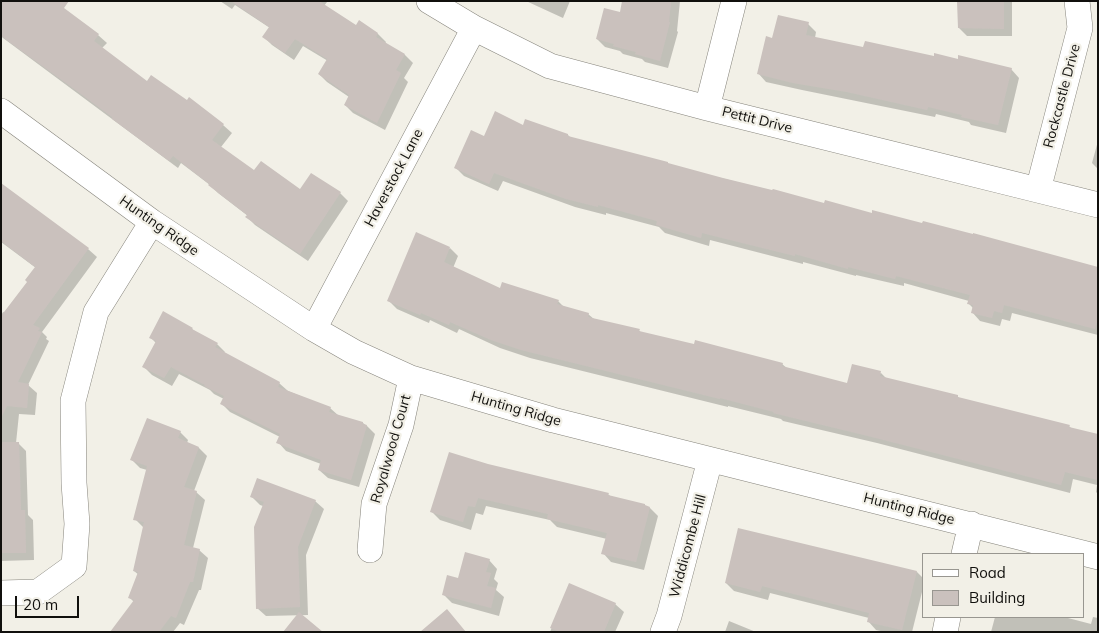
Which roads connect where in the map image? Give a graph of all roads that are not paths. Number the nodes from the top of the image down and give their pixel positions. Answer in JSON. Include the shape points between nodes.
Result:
{"nodes":[{"id":1,"x":429,"y":1,"type":"edge"},
{"id":2,"x":734,"y":1,"type":"edge"},
{"id":3,"x":1076,"y":1,"type":"edge"},
{"id":4,"x":474,"y":28,"type":"junction"},
{"id":5,"x":707,"y":108,"type":"junction"},
{"id":6,"x":1,"y":111,"type":"edge"},
{"id":7,"x":1038,"y":190,"type":"junction"},
{"id":8,"x":1098,"y":205,"type":"edge"},
{"id":9,"x":152,"y":222,"type":"junction"},
{"id":10,"x":314,"y":329,"type":"junction"},
{"id":11,"x":411,"y":378,"type":"junction"},
{"id":12,"x":710,"y":460,"type":"junction"},
{"id":13,"x":971,"y":524,"type":"junction"},
{"id":14,"x":370,"y":550,"type":"dead end"},
{"id":15,"x":964,"y":553,"type":"edge"},
{"id":16,"x":1083,"y":553,"type":"edge"},
{"id":17,"x":1084,"y":553,"type":"edge"},
{"id":18,"x":1098,"y":557,"type":"edge"},
{"id":19,"x":1,"y":593,"type":"edge"},
{"id":20,"x":948,"y":618,"type":"edge"},
{"id":21,"x":663,"y":632,"type":"edge"},
{"id":22,"x":945,"y":632,"type":"edge"}],
"edges":[{"from":1,"to":4,"type":"street","name":"Pettit Drive"},
{"from":2,"to":5,"type":"street"},
{"from":3,"to":7,"type":"street","name":"Rockcastle Drive","via":[[1080,28]]},
{"from":4,"to":5,"type":"street","name":"Pettit Drive","via":[[550,66]]},
{"from":4,"to":10,"type":"street","name":"Haverstock Lane"},
{"from":5,"to":7,"type":"street","name":"Pettit Drive"},
{"from":6,"to":9,"type":"street","name":"Hunting Ridge"},
{"from":7,"to":8,"type":"street","name":"Pettit Drive"},
{"from":9,"to":10,"type":"street","name":"Hunting Ridge"},
{"from":9,"to":19,"type":"street","via":[[96,312],[73,401],[78,524],[74,566],[38,592]]},
{"from":10,"to":11,"type":"street","name":"Hunting Ridge"},
{"from":11,"to":12,"type":"street","name":"Hunting Ridge","via":[[553,420]]},
{"from":11,"to":14,"type":"street","name":"Royalwood Court","via":[[401,426],[374,504]]},
{"from":12,"to":13,"type":"street","name":"Hunting Ridge"},
{"from":12,"to":21,"type":"street","name":"Widdicombe Hill"},
{"from":13,"to":15,"type":"street"},
{"from":13,"to":16,"type":"street","name":"Hunting Ridge"},
{"from":17,"to":18,"type":"street","name":"Hunting Ridge"},
{"from":20,"to":22,"type":"street"}]}
